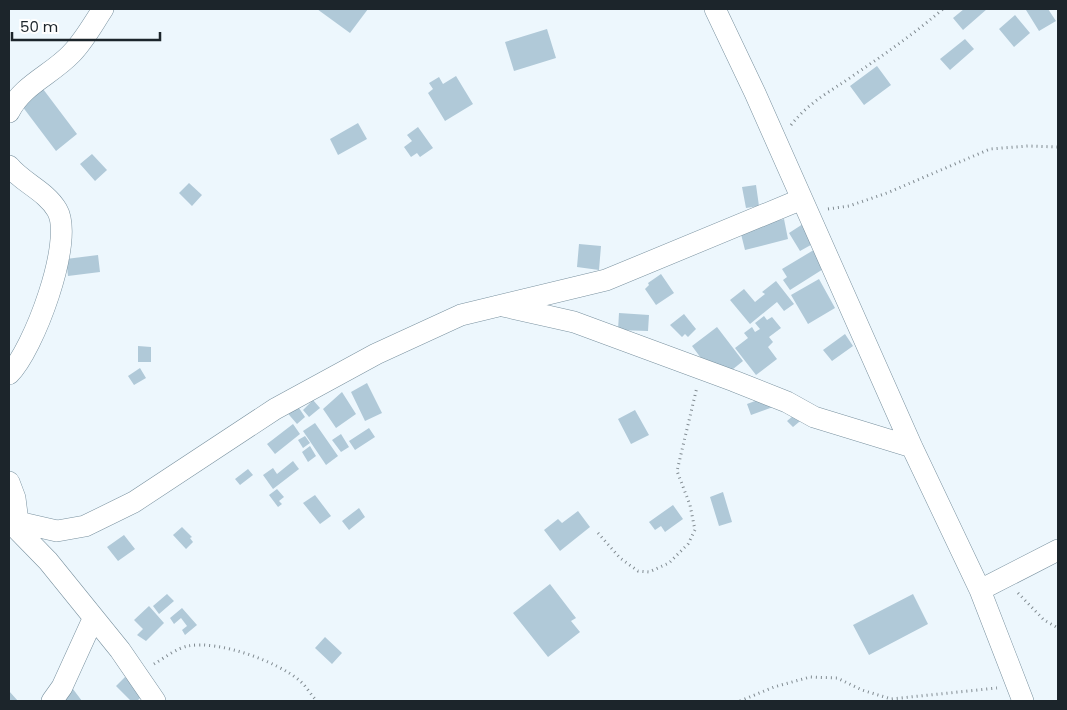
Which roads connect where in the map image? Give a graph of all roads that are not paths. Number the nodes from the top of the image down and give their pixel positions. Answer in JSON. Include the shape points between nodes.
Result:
{"nodes":[{"id":1,"x":102,"y":9,"type":"edge"},
{"id":2,"x":715,"y":9,"type":"edge"},
{"id":3,"x":9,"y":112,"type":"edge"},
{"id":4,"x":9,"y":166,"type":"edge"},
{"id":5,"x":805,"y":206,"type":"junction"},
{"id":6,"x":498,"y":305,"type":"junction"},
{"id":7,"x":9,"y":374,"type":"edge"},
{"id":8,"x":912,"y":447,"type":"junction"},
{"id":9,"x":9,"y":482,"type":"edge"},
{"id":10,"x":12,"y":521,"type":"edge"},
{"id":11,"x":1058,"y":550,"type":"edge"},
{"id":12,"x":980,"y":590,"type":"junction"},
{"id":13,"x":93,"y":619,"type":"junction"},
{"id":14,"x":1019,"y":694,"type":"edge"},
{"id":15,"x":52,"y":701,"type":"edge"},
{"id":16,"x":155,"y":701,"type":"edge"}],
"edges":[{"from":1,"to":3,"type":"street","via":[[70,56],[26,88]]},
{"from":2,"to":5,"type":"street"},
{"from":4,"to":7,"type":"street","via":[[50,201],[60,220],[60,252],[54,280],[38,322]]},
{"from":5,"to":6,"type":"street","via":[[606,280]]},
{"from":5,"to":8,"type":"street"},
{"from":6,"to":8,"type":"street","via":[[574,322],[787,402],[814,416]]},
{"from":6,"to":10,"type":"street","via":[[453,318],[300,395],[110,515],[84,526],[57,532]]},
{"from":8,"to":12,"type":"street"},
{"from":9,"to":10,"type":"street","via":[[15,498]]},
{"from":10,"to":13,"type":"street"},
{"from":11,"to":12,"type":"street"},
{"from":12,"to":14,"type":"street"},
{"from":13,"to":15,"type":"street","via":[[62,688]]},
{"from":13,"to":16,"type":"street","via":[[120,650]]}]}
